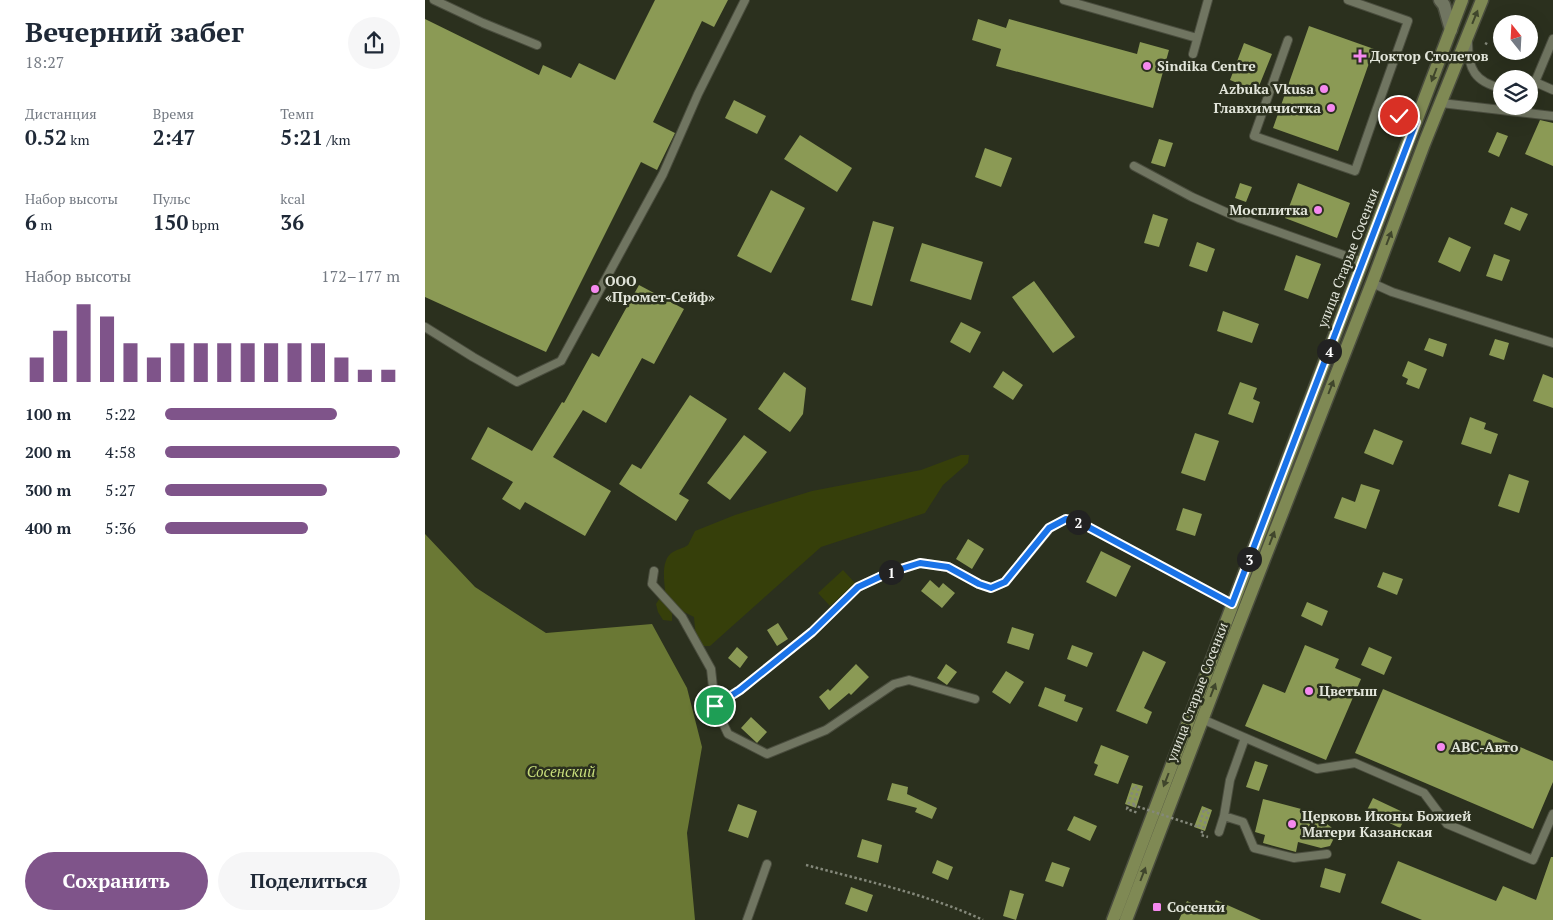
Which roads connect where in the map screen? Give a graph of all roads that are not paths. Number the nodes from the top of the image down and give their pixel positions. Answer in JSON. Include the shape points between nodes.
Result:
{"nodes":[{"id":1,"x":435,"y":0,"type":"edge"},
{"id":2,"x":745,"y":0,"type":"edge"},
{"id":3,"x":1064,"y":0,"type":"edge"},
{"id":4,"x":1208,"y":0,"type":"edge"},
{"id":5,"x":1348,"y":0,"type":"edge"},
{"id":6,"x":1440,"y":0,"type":"edge"},
{"id":7,"x":1462,"y":0,"type":"edge"},
{"id":8,"x":1482,"y":0,"type":"edge"},
{"id":9,"x":1451,"y":30,"type":"junction"},
{"id":10,"x":1467,"y":36,"type":"junction"},
{"id":11,"x":1197,"y":38,"type":"junction"},
{"id":12,"x":1553,"y":39,"type":"edge"},
{"id":13,"x":1287,"y":40,"type":"dead end"},
{"id":14,"x":537,"y":45,"type":"dead end"},
{"id":15,"x":1193,"y":54,"type":"dead end"},
{"id":16,"x":1538,"y":70,"type":"edge"},
{"id":17,"x":1538,"y":85,"type":"edge"},
{"id":18,"x":1493,"y":86,"type":"edge"},
{"id":19,"x":1553,"y":90,"type":"edge"},
{"id":20,"x":1441,"y":103,"type":"junction"},
{"id":21,"x":1377,"y":108,"type":"junction"},
{"id":22,"x":1553,"y":116,"type":"edge"},
{"id":23,"x":1416,"y":122,"type":"junction"},
{"id":24,"x":1134,"y":166,"type":"dead end"},
{"id":25,"x":1363,"y":262,"type":"junction"},
{"id":26,"x":1372,"y":283,"type":"junction"},
{"id":27,"x":425,"y":327,"type":"edge"},
{"id":28,"x":1553,"y":343,"type":"edge"},
{"id":29,"x":654,"y":571,"type":"dead end"},
{"id":30,"x":1232,"y":604,"type":"junction"},
{"id":31,"x":975,"y":699,"type":"dead end"},
{"id":32,"x":715,"y":706,"type":"junction"},
{"id":33,"x":1202,"y":719,"type":"junction"},
{"id":34,"x":1245,"y":738,"type":"junction"},
{"id":35,"x":1553,"y":814,"type":"edge"},
{"id":36,"x":1224,"y":816,"type":"junction"},
{"id":37,"x":1219,"y":832,"type":"dead end"},
{"id":38,"x":1327,"y":854,"type":"dead end"},
{"id":39,"x":767,"y":864,"type":"dead end"},
{"id":40,"x":747,"y":920,"type":"edge"},
{"id":41,"x":1113,"y":920,"type":"edge"},
{"id":42,"x":1126,"y":920,"type":"edge"}],
"edges":[{"from":1,"to":14,"type":"lane"},
{"from":2,"to":27,"type":"lane","via":[[663,174],[561,361],[517,382]]},
{"from":3,"to":11,"type":"lane"},
{"from":4,"to":11,"type":"lane"},
{"from":5,"to":21,"type":"lane","via":[[1407,21]]},
{"from":6,"to":9,"type":"street"},
{"from":7,"to":9,"type":"main road","name":"улица Старые Сосенки"},
{"from":10,"to":8,"type":"main road","name":"улица Старые Сосенки","one_way":true},
{"from":9,"to":23,"type":"main road","name":"улица Старые Сосенки","one_way":true},
{"from":10,"to":18,"type":"lane","via":[[1468,56],[1474,74]]},
{"from":10,"to":20,"type":"main road","name":"улица Старые Сосенки"},
{"from":11,"to":15,"type":"lane"},
{"from":12,"to":16,"type":"lane"},
{"from":13,"to":21,"type":"lane","via":[[1254,136],[1355,171]]},
{"from":17,"to":19,"type":"lane"},
{"from":20,"to":22,"type":"lane"},
{"from":26,"to":20,"type":"main road","name":"улица Старые Сосенки","one_way":true},
{"from":21,"to":23,"type":"lane"},
{"from":23,"to":25,"type":"main road","name":"улица Старые Сосенки"},
{"from":24,"to":25,"type":"lane","via":[[1239,218]]},
{"from":25,"to":30,"type":"main road","name":"улица Старые Сосенки"},
{"from":26,"to":28,"type":"lane"},
{"from":33,"to":26,"type":"main road","name":"улица Старые Сосенки","one_way":true},
{"from":29,"to":32,"type":"lane","via":[[652,584],[682,617],[711,669]]},
{"from":30,"to":32,"type":"lane","via":[[1079,522],[1066,519],[1049,528],[1005,582],[991,588],[948,567],[920,563],[858,587],[812,632]]},
{"from":30,"to":41,"type":"main road","name":"улица Старые Сосенки","one_way":true},
{"from":31,"to":32,"type":"lane","via":[[909,680],[894,684],[826,730],[767,754],[728,734]]},
{"from":33,"to":34,"type":"lane"},
{"from":42,"to":33,"type":"main road","name":"улица Старые Сосенки","one_way":true},
{"from":34,"to":35,"type":"lane","via":[[1317,769],[1355,763],[1424,792],[1447,824],[1533,860]]},
{"from":34,"to":36,"type":"lane","via":[[1230,780]]},
{"from":36,"to":37,"type":"lane"},
{"from":36,"to":38,"type":"lane","via":[[1243,822],[1254,848],[1294,858]]},
{"from":39,"to":40,"type":"lane"}]}
